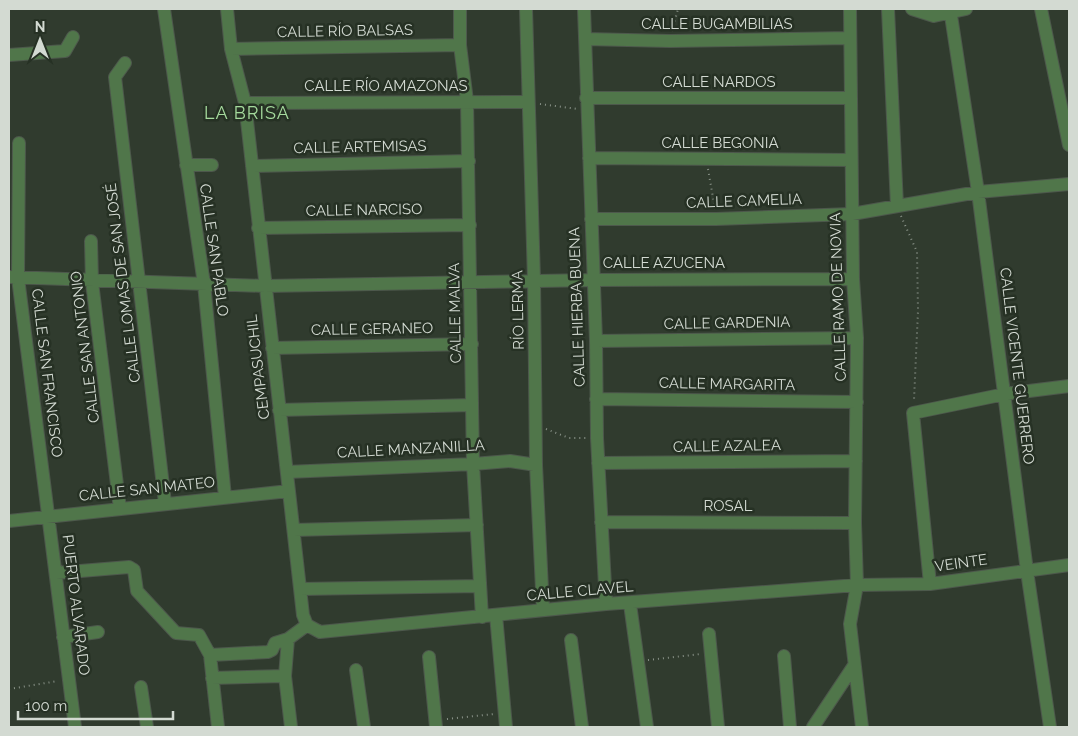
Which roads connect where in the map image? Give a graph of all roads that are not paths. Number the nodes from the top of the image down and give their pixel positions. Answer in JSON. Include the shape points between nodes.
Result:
{"nodes":[{"id":1,"x":164,"y":9,"type":"edge"},
{"id":2,"x":227,"y":9,"type":"edge"},
{"id":3,"x":460,"y":9,"type":"edge"},
{"id":4,"x":526,"y":9,"type":"edge"},
{"id":5,"x":584,"y":9,"type":"edge"},
{"id":6,"x":850,"y":9,"type":"edge"},
{"id":7,"x":888,"y":9,"type":"edge"},
{"id":8,"x":912,"y":9,"type":"edge"},
{"id":9,"x":966,"y":9,"type":"edge"},
{"id":10,"x":1041,"y":9,"type":"edge"},
{"id":11,"x":950,"y":11,"type":"edge"},
{"id":12,"x":73,"y":37,"type":"dead end"},
{"id":13,"x":849,"y":38,"type":"junction"},
{"id":14,"x":585,"y":39,"type":"junction"},
{"id":15,"x":460,"y":45,"type":"junction"},
{"id":16,"x":231,"y":49,"type":"junction"},
{"id":17,"x":9,"y":55,"type":"edge"},
{"id":18,"x":125,"y":63,"type":"dead end"},
{"id":19,"x":851,"y":98,"type":"junction"},
{"id":20,"x":467,"y":101,"type":"junction"},
{"id":21,"x":528,"y":102,"type":"junction"},
{"id":22,"x":245,"y":103,"type":"junction"},
{"id":23,"x":586,"y":104,"type":"junction"},
{"id":24,"x":19,"y":143,"type":"dead end"},
{"id":25,"x":1069,"y":144,"type":"edge"},
{"id":26,"x":589,"y":158,"type":"junction"},
{"id":27,"x":469,"y":160,"type":"junction"},
{"id":28,"x":851,"y":160,"type":"junction"},
{"id":29,"x":186,"y":165,"type":"junction"},
{"id":30,"x":212,"y":165,"type":"dead end"},
{"id":31,"x":252,"y":166,"type":"junction"},
{"id":32,"x":1069,"y":184,"type":"edge"},
{"id":33,"x":978,"y":192,"type":"junction"},
{"id":34,"x":896,"y":206,"type":"junction"},
{"id":35,"x":852,"y":214,"type":"junction"},
{"id":36,"x":591,"y":219,"type":"junction"},
{"id":37,"x":470,"y":225,"type":"junction"},
{"id":38,"x":258,"y":228,"type":"junction"},
{"id":39,"x":91,"y":241,"type":"dead end"},
{"id":40,"x":14,"y":278,"type":"edge"},
{"id":41,"x":853,"y":279,"type":"junction"},
{"id":42,"x":534,"y":280,"type":"junction"},
{"id":43,"x":594,"y":280,"type":"junction"},
{"id":44,"x":92,"y":282,"type":"junction"},
{"id":45,"x":140,"y":282,"type":"junction"},
{"id":46,"x":470,"y":283,"type":"junction"},
{"id":47,"x":204,"y":284,"type":"junction"},
{"id":48,"x":266,"y":286,"type":"junction"},
{"id":49,"x":857,"y":338,"type":"junction"},
{"id":50,"x":596,"y":341,"type":"junction"},
{"id":51,"x":472,"y":344,"type":"junction"},
{"id":52,"x":272,"y":348,"type":"junction"},
{"id":53,"x":1069,"y":386,"type":"edge"},
{"id":54,"x":1005,"y":394,"type":"junction"},
{"id":55,"x":596,"y":399,"type":"junction"},
{"id":56,"x":857,"y":402,"type":"junction"},
{"id":57,"x":472,"y":405,"type":"junction"},
{"id":58,"x":279,"y":410,"type":"junction"},
{"id":59,"x":856,"y":461,"type":"junction"},
{"id":60,"x":598,"y":463,"type":"junction"},
{"id":61,"x":473,"y":464,"type":"junction"},
{"id":62,"x":536,"y":465,"type":"junction"},
{"id":63,"x":287,"y":472,"type":"junction"},
{"id":64,"x":289,"y":491,"type":"junction"},
{"id":65,"x":225,"y":497,"type":"junction"},
{"id":66,"x":166,"y":503,"type":"junction"},
{"id":67,"x":120,"y":508,"type":"junction"},
{"id":68,"x":48,"y":517,"type":"junction"},
{"id":69,"x":9,"y":521,"type":"edge"},
{"id":70,"x":601,"y":522,"type":"junction"},
{"id":71,"x":855,"y":523,"type":"junction"},
{"id":72,"x":478,"y":525,"type":"junction"},
{"id":73,"x":294,"y":530,"type":"junction"},
{"id":74,"x":1069,"y":565,"type":"edge"},
{"id":75,"x":1027,"y":571,"type":"junction"},
{"id":76,"x":56,"y":573,"type":"junction"},
{"id":77,"x":930,"y":584,"type":"junction"},
{"id":78,"x":857,"y":585,"type":"junction"},
{"id":79,"x":480,"y":586,"type":"junction"},
{"id":80,"x":300,"y":589,"type":"junction"},
{"id":81,"x":606,"y":604,"type":"junction"},
{"id":82,"x":630,"y":604,"type":"junction"},
{"id":83,"x":543,"y":610,"type":"junction"},
{"id":84,"x":496,"y":615,"type":"junction"},
{"id":85,"x":482,"y":617,"type":"junction"},
{"id":86,"x":307,"y":625,"type":"junction"},
{"id":87,"x":98,"y":632,"type":"dead end"},
{"id":88,"x":709,"y":634,"type":"dead end"},
{"id":89,"x":63,"y":637,"type":"junction"},
{"id":90,"x":288,"y":639,"type":"junction"},
{"id":91,"x":571,"y":640,"type":"dead end"},
{"id":92,"x":210,"y":655,"type":"junction"},
{"id":93,"x":784,"y":656,"type":"dead end"},
{"id":94,"x":429,"y":657,"type":"dead end"},
{"id":95,"x":853,"y":667,"type":"junction"},
{"id":96,"x":356,"y":670,"type":"dead end"},
{"id":97,"x":285,"y":676,"type":"junction"},
{"id":98,"x":212,"y":678,"type":"junction"},
{"id":99,"x":141,"y":687,"type":"dead end"},
{"id":100,"x":436,"y":724,"type":"edge"},
{"id":101,"x":75,"y":727,"type":"edge"},
{"id":102,"x":146,"y":727,"type":"edge"},
{"id":103,"x":218,"y":727,"type":"edge"},
{"id":104,"x":292,"y":727,"type":"edge"},
{"id":105,"x":364,"y":727,"type":"edge"},
{"id":106,"x":506,"y":727,"type":"edge"},
{"id":107,"x":582,"y":727,"type":"edge"},
{"id":108,"x":647,"y":727,"type":"edge"},
{"id":109,"x":718,"y":727,"type":"edge"},
{"id":110,"x":790,"y":727,"type":"edge"},
{"id":111,"x":813,"y":727,"type":"edge"},
{"id":112,"x":862,"y":727,"type":"edge"},
{"id":113,"x":1050,"y":727,"type":"edge"}],
"edges":[{"from":1,"to":29,"type":"street","name":"CALLE SAN PABLO"},
{"from":2,"to":16,"type":"street","name":"CEMPASUCHIL"},
{"from":3,"to":15,"type":"street","name":"CALLE MALVA"},
{"from":4,"to":21,"type":"street","name":"RÍO LERMA"},
{"from":5,"to":14,"type":"street","name":"CALLE HIERBA BUENA"},
{"from":6,"to":13,"type":"street","name":"CALLE RAMO DE NOVIA"},
{"from":7,"to":34,"type":"street"},
{"from":8,"to":11,"type":"street","via":[[934,16]]},
{"from":9,"to":11,"type":"street"},
{"from":10,"to":25,"type":"street"},
{"from":11,"to":33,"type":"street","name":"CALLE VICENTE GUERRERO"},
{"from":12,"to":17,"type":"street","via":[[65,51]]},
{"from":13,"to":14,"type":"street","name":"CALLE BUGAMBILIAS","via":[[670,42]]},
{"from":13,"to":19,"type":"street","name":"CALLE RAMO DE NOVIA"},
{"from":14,"to":23,"type":"street","name":"CALLE HIERBA BUENA"},
{"from":15,"to":16,"type":"street","name":"CALLE RÍO BALSAS"},
{"from":15,"to":20,"type":"street","name":"CALLE MALVA"},
{"from":16,"to":22,"type":"street","name":"CEMPASUCHIL"},
{"from":18,"to":45,"type":"street","name":"CALLE LOMAS DE SAN JOSÉ","via":[[115,77]]},
{"from":19,"to":23,"type":"street","name":"CALLE NARDOS"},
{"from":19,"to":28,"type":"street","name":"CALLE RAMO DE NOVIA"},
{"from":20,"to":21,"type":"street","name":"CALLE RÍO AMAZONAS"},
{"from":20,"to":22,"type":"street","name":"CALLE RÍO AMAZONAS"},
{"from":20,"to":27,"type":"street","name":"CALLE MALVA"},
{"from":21,"to":42,"type":"street","name":"RÍO LERMA"},
{"from":22,"to":31,"type":"street","name":"CEMPASUCHIL"},
{"from":23,"to":26,"type":"street","name":"CALLE HIERBA BUENA"},
{"from":24,"to":40,"type":"street","name":"CALLE SAN FRANCISCO"},
{"from":26,"to":28,"type":"street","name":"CALLE BEGONIA"},
{"from":26,"to":36,"type":"street","name":"CALLE HIERBA BUENA"},
{"from":27,"to":31,"type":"street","name":"CALLE ARTEMISAS"},
{"from":27,"to":37,"type":"street","name":"CALLE MALVA"},
{"from":28,"to":35,"type":"street","name":"CALLE RAMO DE NOVIA"},
{"from":29,"to":30,"type":"street"},
{"from":29,"to":47,"type":"street","name":"CALLE SAN PABLO"},
{"from":31,"to":38,"type":"street","name":"CEMPASUCHIL"},
{"from":32,"to":33,"type":"street","name":"CALLE CAMELIA"},
{"from":33,"to":34,"type":"street","name":"CALLE CAMELIA"},
{"from":33,"to":54,"type":"street","name":"CALLE VICENTE GUERRERO"},
{"from":34,"to":35,"type":"street","name":"CALLE CAMELIA"},
{"from":35,"to":36,"type":"street","name":"CALLE CAMELIA"},
{"from":35,"to":41,"type":"street","name":"CALLE RAMO DE NOVIA"},
{"from":36,"to":43,"type":"street","name":"CALLE HIERBA BUENA"},
{"from":37,"to":38,"type":"street","name":"CALLE NARCISO"},
{"from":37,"to":46,"type":"street","name":"CALLE MALVA"},
{"from":38,"to":48,"type":"street","name":"CEMPASUCHIL"},
{"from":39,"to":44,"type":"street","name":"CALLE SAN ANTONIO"},
{"from":40,"to":44,"type":"street","name":"CALLE AZUCENA"},
{"from":40,"to":68,"type":"street","name":"CALLE SAN FRANCISCO"},
{"from":41,"to":43,"type":"street","name":"CALLE AZUCENA"},
{"from":41,"to":49,"type":"street","name":"CALLE RAMO DE NOVIA"},
{"from":42,"to":43,"type":"street","name":"CALLE AZUCENA"},
{"from":42,"to":46,"type":"street","name":"CALLE AZUCENA"},
{"from":42,"to":62,"type":"street","name":"RÍO LERMA"},
{"from":43,"to":50,"type":"street","name":"CALLE HIERBA BUENA"},
{"from":44,"to":45,"type":"street","name":"CALLE AZUCENA"},
{"from":44,"to":67,"type":"street","name":"CALLE SAN ANTONIO"},
{"from":45,"to":47,"type":"street","name":"CALLE AZUCENA"},
{"from":45,"to":66,"type":"street","name":"CALLE LOMAS DE SAN JOSÉ"},
{"from":46,"to":48,"type":"street","name":"CALLE AZUCENA"},
{"from":46,"to":51,"type":"street","name":"CALLE MALVA"},
{"from":47,"to":48,"type":"street","name":"CALLE AZUCENA"},
{"from":47,"to":65,"type":"street","name":"CALLE SAN PABLO"},
{"from":48,"to":52,"type":"street","name":"CEMPASUCHIL"},
{"from":49,"to":50,"type":"street","name":"CALLE GARDENIA"},
{"from":49,"to":56,"type":"street","name":"CALLE RAMO DE NOVIA"},
{"from":50,"to":55,"type":"street","name":"CALLE HIERBA BUENA"},
{"from":51,"to":52,"type":"street","name":"CALLE GERANEO"},
{"from":51,"to":57,"type":"street","name":"CALLE MALVA"},
{"from":52,"to":58,"type":"street","name":"CEMPASUCHIL"},
{"from":53,"to":54,"type":"street"},
{"from":54,"to":75,"type":"street","name":"CALLE VICENTE GUERRERO"},
{"from":54,"to":77,"type":"street","via":[[913,413]]},
{"from":55,"to":56,"type":"street","name":"CALLE MARGARITA"},
{"from":55,"to":60,"type":"street","name":"CALLE HIERBA BUENA"},
{"from":56,"to":59,"type":"street","name":"CALLE RAMO DE NOVIA"},
{"from":57,"to":58,"type":"street"},
{"from":57,"to":61,"type":"street","name":"CALLE MALVA"},
{"from":58,"to":63,"type":"street","name":"CEMPASUCHIL"},
{"from":59,"to":60,"type":"street","name":"CALLE AZALEA"},
{"from":59,"to":71,"type":"street","name":"CALLE RAMO DE NOVIA"},
{"from":60,"to":70,"type":"street","name":"CALLE HIERBA BUENA"},
{"from":61,"to":62,"type":"street","name":"CALLE MANZANILLA","via":[[510,461]]},
{"from":61,"to":63,"type":"street","name":"CALLE MANZANILLA"},
{"from":61,"to":72,"type":"street","name":"CALLE MALVA"},
{"from":62,"to":83,"type":"street","name":"RÍO LERMA"},
{"from":63,"to":64,"type":"street","name":"CEMPASUCHIL"},
{"from":64,"to":65,"type":"street","name":"CALLE SAN MATEO"},
{"from":64,"to":73,"type":"street","name":"CEMPASUCHIL"},
{"from":65,"to":66,"type":"street","name":"CALLE SAN MATEO"},
{"from":66,"to":67,"type":"street","name":"CALLE SAN MATEO"},
{"from":67,"to":68,"type":"street","name":"CALLE SAN MATEO"},
{"from":68,"to":69,"type":"street","name":"CALLE SAN MATEO"},
{"from":68,"to":76,"type":"street","name":"PUERTO ALVARADO"},
{"from":70,"to":71,"type":"street","name":"ROSAL"},
{"from":70,"to":81,"type":"street","name":"CALLE HIERBA BUENA"},
{"from":71,"to":78,"type":"street","name":"CALLE RAMO DE NOVIA"},
{"from":72,"to":73,"type":"street"},
{"from":72,"to":79,"type":"street","name":"CALLE MALVA"},
{"from":73,"to":80,"type":"street","name":"CEMPASUCHIL"},
{"from":74,"to":75,"type":"street","name":"VEINTE"},
{"from":75,"to":77,"type":"street","name":"VEINTE"},
{"from":75,"to":113,"type":"street","name":"CALLE VICENTE GUERRERO"},
{"from":76,"to":89,"type":"street","name":"PUERTO ALVARADO"},
{"from":76,"to":92,"type":"street","via":[[129,567],[134,570],[137,591],[147,604],[176,633],[199,635]]},
{"from":77,"to":78,"type":"street","name":"VEINTE"},
{"from":78,"to":82,"type":"street","name":"CALLE CLAVEL"},
{"from":78,"to":95,"type":"street","name":"CALLE RAMO DE NOVIA","via":[[850,624]]},
{"from":79,"to":80,"type":"street"},
{"from":79,"to":85,"type":"street","name":"CALLE MALVA"},
{"from":80,"to":86,"type":"street","name":"CEMPASUCHIL"},
{"from":81,"to":82,"type":"street","name":"CALLE CLAVEL"},
{"from":81,"to":83,"type":"street","name":"CALLE CLAVEL"},
{"from":82,"to":108,"type":"street"},
{"from":83,"to":84,"type":"street","name":"CALLE CLAVEL"},
{"from":84,"to":85,"type":"street","name":"CALLE CLAVEL"},
{"from":84,"to":106,"type":"street"},
{"from":85,"to":86,"type":"street","name":"CALLE CLAVEL","via":[[320,632]]},
{"from":86,"to":90,"type":"street"},
{"from":87,"to":89,"type":"street"},
{"from":88,"to":109,"type":"street"},
{"from":89,"to":101,"type":"street","name":"PUERTO ALVARADO"},
{"from":90,"to":92,"type":"street","via":[[275,643],[268,652]]},
{"from":90,"to":97,"type":"street"},
{"from":91,"to":107,"type":"street"},
{"from":92,"to":98,"type":"street"},
{"from":93,"to":110,"type":"street"},
{"from":94,"to":100,"type":"street"},
{"from":95,"to":111,"type":"street"},
{"from":95,"to":112,"type":"street","name":"CALLE RAMO DE NOVIA"},
{"from":96,"to":105,"type":"street"},
{"from":97,"to":98,"type":"street"},
{"from":97,"to":104,"type":"street"},
{"from":98,"to":103,"type":"street"},
{"from":99,"to":102,"type":"street"}]}
